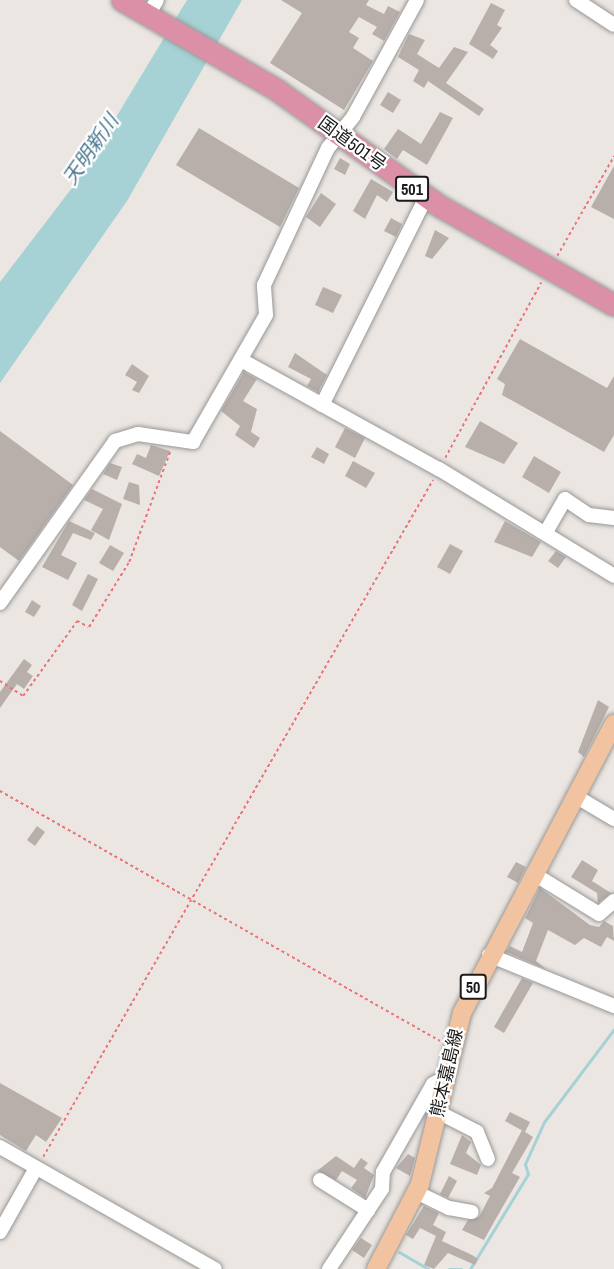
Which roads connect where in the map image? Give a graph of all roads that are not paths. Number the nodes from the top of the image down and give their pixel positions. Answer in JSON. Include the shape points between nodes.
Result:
{"nodes":[{"id":1,"x":122,"y":0,"type":"edge"},
{"id":2,"x":576,"y":0,"type":"edge"},
{"id":3,"x":411,"y":2,"type":"edge"},
{"id":4,"x":153,"y":12,"type":"edge"},
{"id":5,"x":614,"y":25,"type":"edge"},
{"id":6,"x":339,"y":134,"type":"junction"},
{"id":7,"x":426,"y":197,"type":"junction"},
{"id":8,"x":614,"y":305,"type":"edge"},
{"id":9,"x":243,"y":361,"type":"junction"},
{"id":10,"x":322,"y":405,"type":"junction"},
{"id":11,"x":614,"y":518,"type":"edge"},
{"id":12,"x":546,"y":532,"type":"junction"},
{"id":13,"x":614,"y":576,"type":"edge"},
{"id":14,"x":0,"y":603,"type":"edge"},
{"id":15,"x":614,"y":723,"type":"edge"},
{"id":16,"x":577,"y":797,"type":"junction"},
{"id":17,"x":614,"y":819,"type":"edge"},
{"id":18,"x":534,"y":874,"type":"junction"},
{"id":19,"x":614,"y":901,"type":"edge"},
{"id":20,"x":489,"y":955,"type":"junction"},
{"id":21,"x":614,"y":1006,"type":"edge"},
{"id":22,"x":445,"y":1078,"type":"junction"},
{"id":23,"x":438,"y":1112,"type":"junction"},
{"id":24,"x":0,"y":1147,"type":"edge"},
{"id":25,"x":488,"y":1159,"type":"dead end"},
{"id":26,"x":36,"y":1168,"type":"junction"},
{"id":27,"x":320,"y":1180,"type":"dead end"},
{"id":28,"x":416,"y":1192,"type":"junction"},
{"id":29,"x":368,"y":1210,"type":"junction"},
{"id":30,"x":472,"y":1212,"type":"dead end"},
{"id":31,"x":0,"y":1232,"type":"edge"},
{"id":32,"x":215,"y":1269,"type":"edge"},
{"id":33,"x":328,"y":1269,"type":"edge"},
{"id":34,"x":376,"y":1269,"type":"edge"}],
"edges":[{"from":1,"to":4,"type":"highway","name":"国道501号","number":"501"},
{"from":2,"to":5,"type":"street"},
{"from":3,"to":6,"type":"street"},
{"from":4,"to":6,"type":"highway","name":"国道501号","number":"501"},
{"from":6,"to":7,"type":"highway","name":"国道501号","number":"501"},
{"from":6,"to":9,"type":"street","via":[[264,285],[266,315]]},
{"from":7,"to":8,"type":"highway","name":"国道501号","number":"501"},
{"from":7,"to":10,"type":"street"},
{"from":9,"to":10,"type":"street"},
{"from":9,"to":14,"type":"street","via":[[193,442],[138,434],[115,441]]},
{"from":10,"to":12,"type":"street"},
{"from":11,"to":12,"type":"street","via":[[589,515],[565,499]]},
{"from":12,"to":13,"type":"street"},
{"from":15,"to":16,"type":"main road","name":"熊本嘉島線","number":"50"},
{"from":16,"to":17,"type":"street"},
{"from":16,"to":18,"type":"main road","name":"熊本嘉島線","number":"50"},
{"from":18,"to":19,"type":"street","via":[[599,914]]},
{"from":18,"to":20,"type":"main road","name":"熊本嘉島線","number":"50"},
{"from":20,"to":21,"type":"street"},
{"from":20,"to":22,"type":"main road","name":"熊本嘉島線","number":"50","via":[[451,1048]]},
{"from":22,"to":23,"type":"main road","name":"熊本嘉島線","number":"50"},
{"from":22,"to":29,"type":"street","via":[[433,1084],[383,1172],[382,1189]]},
{"from":23,"to":25,"type":"street","via":[[477,1132]]},
{"from":23,"to":28,"type":"main road","name":"熊本嘉島線","number":"50"},
{"from":24,"to":26,"type":"street"},
{"from":26,"to":31,"type":"street"},
{"from":26,"to":32,"type":"street"},
{"from":27,"to":29,"type":"street"},
{"from":28,"to":30,"type":"street","via":[[449,1208]]},
{"from":28,"to":34,"type":"main road","name":"熊本嘉島線","number":"50"},
{"from":29,"to":33,"type":"street"}]}
